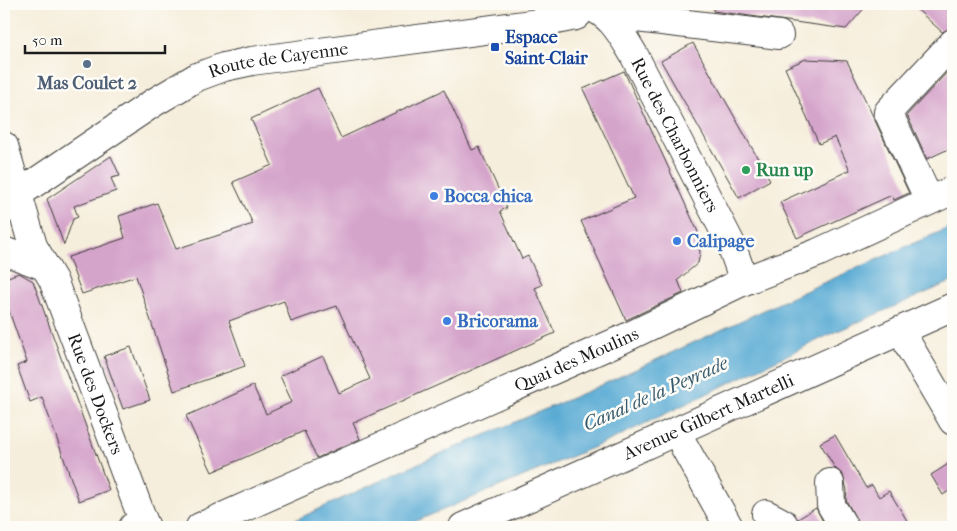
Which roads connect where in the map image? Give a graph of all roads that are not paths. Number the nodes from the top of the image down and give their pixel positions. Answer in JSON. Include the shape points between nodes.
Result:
{"nodes":[{"id":1,"x":587,"y":4,"type":"edge"},
{"id":2,"x":616,"y":26,"type":"junction"},
{"id":3,"x":780,"y":35,"type":"dead end"},
{"id":4,"x":953,"y":43,"type":"edge"},
{"id":5,"x":4,"y":146,"type":"edge"},
{"id":6,"x":941,"y":195,"type":"edge"},
{"id":7,"x":11,"y":202,"type":"edge"},
{"id":8,"x":4,"y":251,"type":"edge"},
{"id":9,"x":44,"y":266,"type":"junction"},
{"id":10,"x":744,"y":281,"type":"junction"},
{"id":11,"x":953,"y":307,"type":"edge"},
{"id":12,"x":953,"y":326,"type":"edge"},
{"id":13,"x":909,"y":346,"type":"junction"},
{"id":14,"x":953,"y":422,"type":"edge"},
{"id":15,"x":684,"y":446,"type":"junction"},
{"id":16,"x":830,"y":483,"type":"dead end"},
{"id":17,"x":141,"y":526,"type":"edge"},
{"id":18,"x":200,"y":527,"type":"edge"},
{"id":19,"x":463,"y":527,"type":"edge"},
{"id":20,"x":502,"y":527,"type":"edge"},
{"id":21,"x":729,"y":527,"type":"edge"},
{"id":22,"x":844,"y":527,"type":"edge"}],
"edges":[{"from":1,"to":2,"type":"street","name":"Rue des Charbonniers","via":[[602,11]]},
{"from":1,"to":7,"type":"street","name":"Route de Cayenne","via":[[576,16],[546,22],[252,60],[224,67],[197,77],[153,103]]},
{"from":2,"to":3,"type":"street","via":[[628,17]]},
{"from":2,"to":10,"type":"street","name":"Rue des Charbonniers","via":[[731,244]]},
{"from":4,"to":6,"type":"street","via":[[888,112]]},
{"from":5,"to":7,"type":"street","name":"Rue des Dockers"},
{"from":6,"to":10,"type":"street","name":"Quai des Moulins","via":[[816,253]]},
{"from":7,"to":9,"type":"street","name":"Rue des Dockers"},
{"from":8,"to":9,"type":"street"},
{"from":9,"to":17,"type":"street","name":"Rue des Dockers","via":[[53,280]]},
{"from":10,"to":18,"type":"street","name":"Quai des Moulins","via":[[623,339]]},
{"from":11,"to":19,"type":"street","name":"Avenue Gilbert Martelli"},
{"from":12,"to":13,"type":"street","name":"Avenue Gilbert Martelli"},
{"from":13,"to":14,"type":"street"},
{"from":13,"to":15,"type":"street","name":"Avenue Gilbert Martelli"},
{"from":15,"to":20,"type":"street","name":"Avenue Gilbert Martelli"},
{"from":15,"to":21,"type":"street"},
{"from":16,"to":22,"type":"street","via":[[831,505]]}]}
